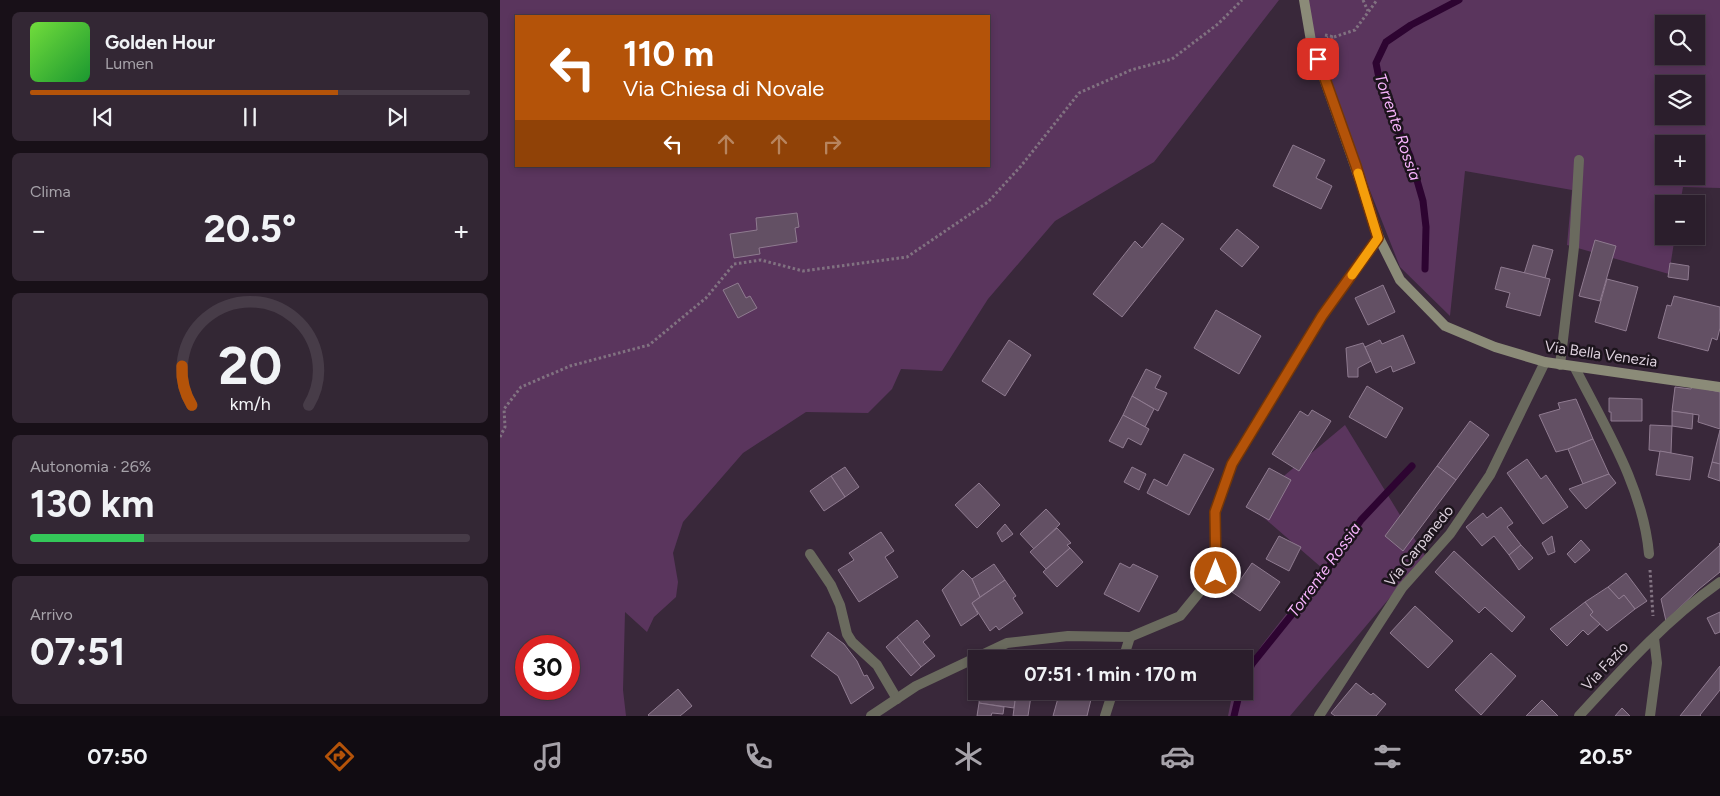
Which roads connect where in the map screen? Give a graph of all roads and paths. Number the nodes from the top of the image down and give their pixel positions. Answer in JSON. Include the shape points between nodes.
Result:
{"nodes":[{"id":1,"x":1242,"y":0,"type":"edge"},
{"id":2,"x":1304,"y":0,"type":"edge"},
{"id":3,"x":1363,"y":0,"type":"edge"},
{"id":4,"x":1377,"y":0,"type":"edge"},
{"id":5,"x":1368,"y":11,"type":"junction"},
{"id":6,"x":1334,"y":37,"type":"dead end"},
{"id":7,"x":1579,"y":160,"type":"dead end"},
{"id":8,"x":1378,"y":238,"type":"junction"},
{"id":9,"x":1545,"y":362,"type":"junction"},
{"id":10,"x":1560,"y":365,"type":"junction"},
{"id":11,"x":1575,"y":368,"type":"junction"},
{"id":12,"x":1720,"y":387,"type":"edge"},
{"id":13,"x":500,"y":436,"type":"edge"},
{"id":14,"x":810,"y":554,"type":"dead end"},
{"id":15,"x":1649,"y":554,"type":"joint"},
{"id":16,"x":1720,"y":582,"type":"edge"},
{"id":17,"x":1130,"y":638,"type":"junction"},
{"id":18,"x":1654,"y":638,"type":"junction"},
{"id":19,"x":1126,"y":650,"type":"edge"},
{"id":20,"x":897,"y":700,"type":"junction"},
{"id":21,"x":1110,"y":700,"type":"edge"},
{"id":22,"x":871,"y":716,"type":"edge"},
{"id":23,"x":1104,"y":716,"type":"edge"},
{"id":24,"x":1319,"y":716,"type":"edge"},
{"id":25,"x":1579,"y":716,"type":"edge"},
{"id":26,"x":1650,"y":716,"type":"edge"}],
"edges":[{"from":1,"to":13,"type":"path","via":[[1218,24],[1172,59],[1131,70],[1079,93],[988,202],[907,257],[803,271],[761,260],[734,264],[706,298],[649,346],[570,366],[521,387],[504,409],[506,427]]},
{"from":2,"to":8,"type":"main road","name":"Via Bella Venezia","via":[[1311,41]]},
{"from":3,"to":5,"type":"path"},
{"from":4,"to":5,"type":"path"},
{"from":5,"to":6,"type":"path","via":[[1355,30]]},
{"from":7,"to":10,"type":"street","via":[[1574,247]]},
{"from":8,"to":9,"type":"main road","name":"Via Bella Venezia","via":[[1400,280],[1445,326],[1495,347]]},
{"from":8,"to":17,"type":"street","via":[[1322,316],[1232,464],[1215,512],[1216,573],[1180,616]]},
{"from":9,"to":10,"type":"main road","name":"Via Bella Venezia"},
{"from":9,"to":24,"type":"street","name":"Via Carpanedo","via":[[1490,475],[1450,534],[1402,588]]},
{"from":10,"to":11,"type":"main road","name":"Via Bella Venezia"},
{"from":11,"to":12,"type":"main road","name":"Via Bella Venezia"},
{"from":11,"to":15,"type":"street","via":[[1632,481]]},
{"from":14,"to":20,"type":"street","via":[[832,585],[847,634],[877,665]]},
{"from":15,"to":18,"type":"path"},
{"from":16,"to":18,"type":"street","name":"Via Fazio","via":[[1699,596]]},
{"from":17,"to":19,"type":"street"},
{"from":17,"to":20,"type":"street","via":[[1068,636],[1007,643],[916,686]]},
{"from":18,"to":25,"type":"street","name":"Via Fazio"},
{"from":18,"to":26,"type":"street","via":[[1657,664]]},
{"from":20,"to":22,"type":"street"},
{"from":21,"to":23,"type":"street"}]}
